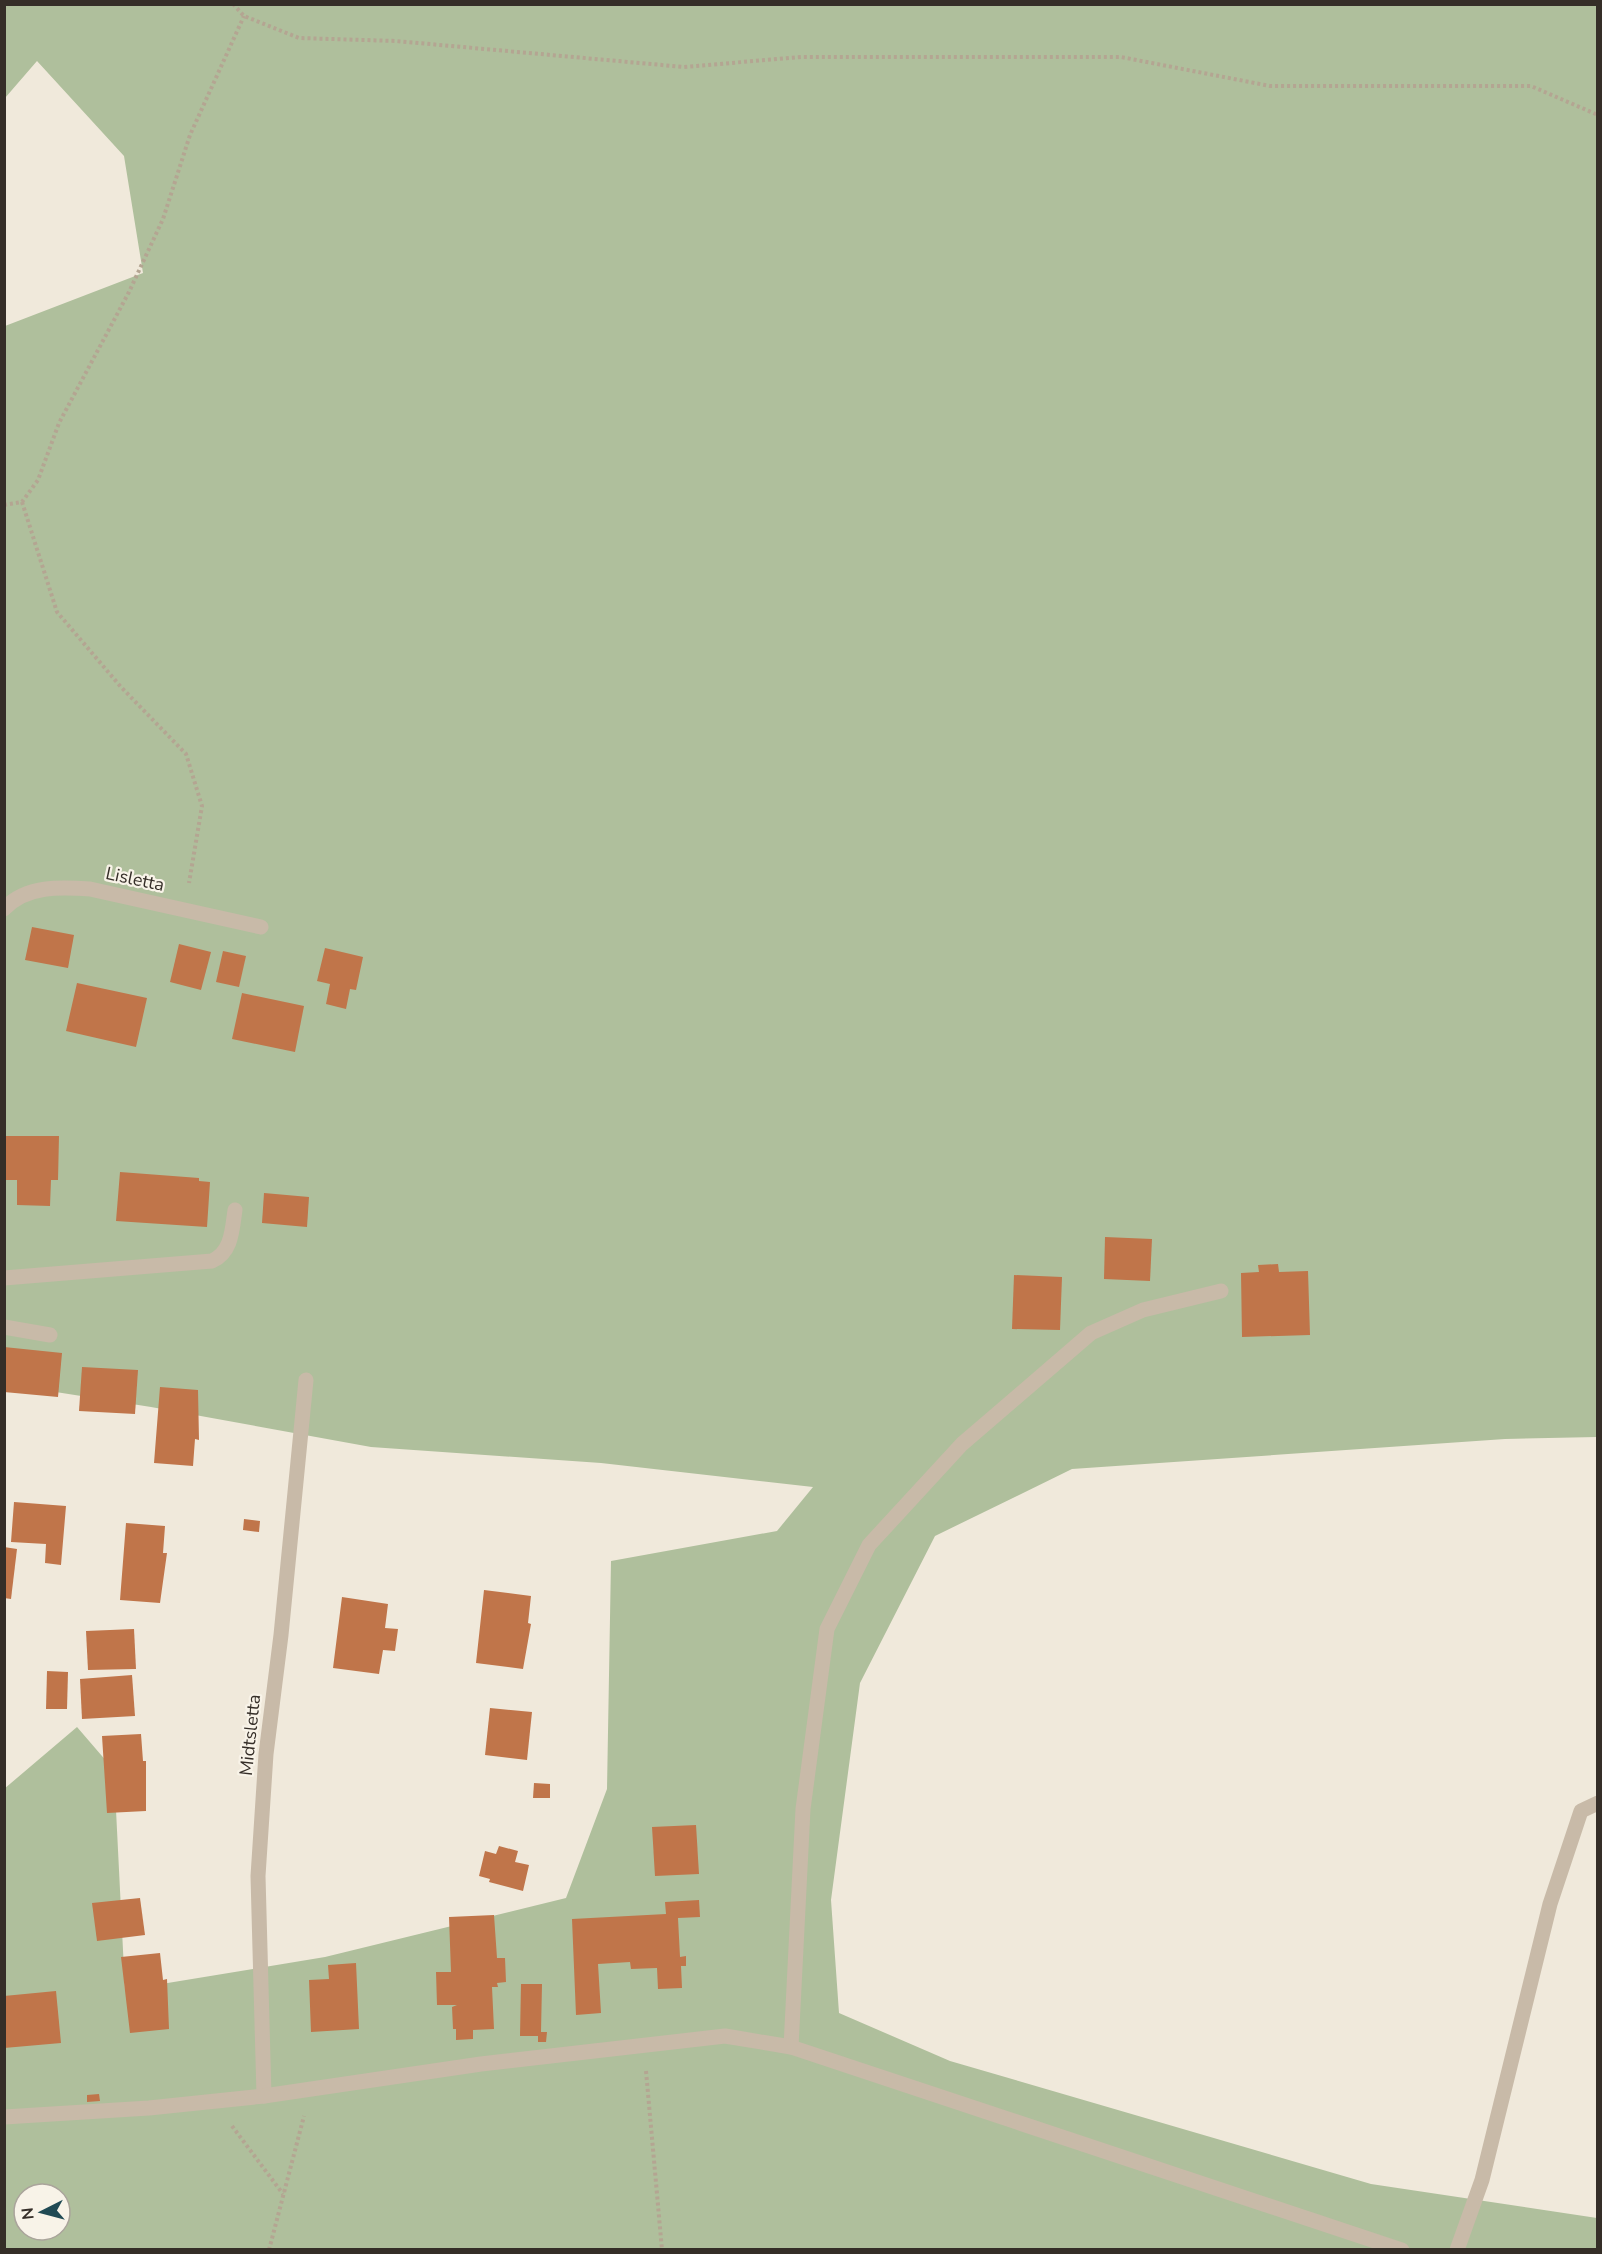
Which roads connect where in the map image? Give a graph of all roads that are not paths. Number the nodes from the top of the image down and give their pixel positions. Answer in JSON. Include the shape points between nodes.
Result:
{"nodes":[{"id":1,"x":4,"y":909,"type":"edge"},
{"id":2,"x":261,"y":927,"type":"dead end"},
{"id":3,"x":235,"y":1210,"type":"dead end"},
{"id":4,"x":4,"y":1278,"type":"edge"},
{"id":5,"x":1221,"y":1291,"type":"dead end"},
{"id":6,"x":4,"y":1327,"type":"edge"},
{"id":7,"x":50,"y":1335,"type":"dead end"},
{"id":8,"x":306,"y":1380,"type":"dead end"},
{"id":9,"x":1598,"y":1803,"type":"edge"},
{"id":10,"x":791,"y":2047,"type":"junction"},
{"id":11,"x":264,"y":2096,"type":"junction"},
{"id":12,"x":4,"y":2117,"type":"edge"},
{"id":13,"x":1402,"y":2250,"type":"edge"},
{"id":14,"x":1457,"y":2250,"type":"edge"}],
"edges":[{"from":1,"to":2,"type":"lane","name":"Lisletta","via":[[33,891],[71,888]]},
{"from":3,"to":4,"type":"lane","via":[[231,1239],[222,1256],[212,1260]]},
{"from":5,"to":10,"type":"lane","via":[[1143,1310],[1091,1333],[962,1444],[869,1545],[827,1629],[803,1809]]},
{"from":6,"to":7,"type":"lane"},
{"from":8,"to":11,"type":"lane","name":"Midtsletta","via":[[258,1865]]},
{"from":9,"to":14,"type":"lane","via":[[1581,1811],[1550,1904],[1482,2180]]},
{"from":10,"to":11,"type":"lane","via":[[725,2036],[481,2064]]},
{"from":10,"to":13,"type":"lane"},
{"from":11,"to":12,"type":"lane"}]}
